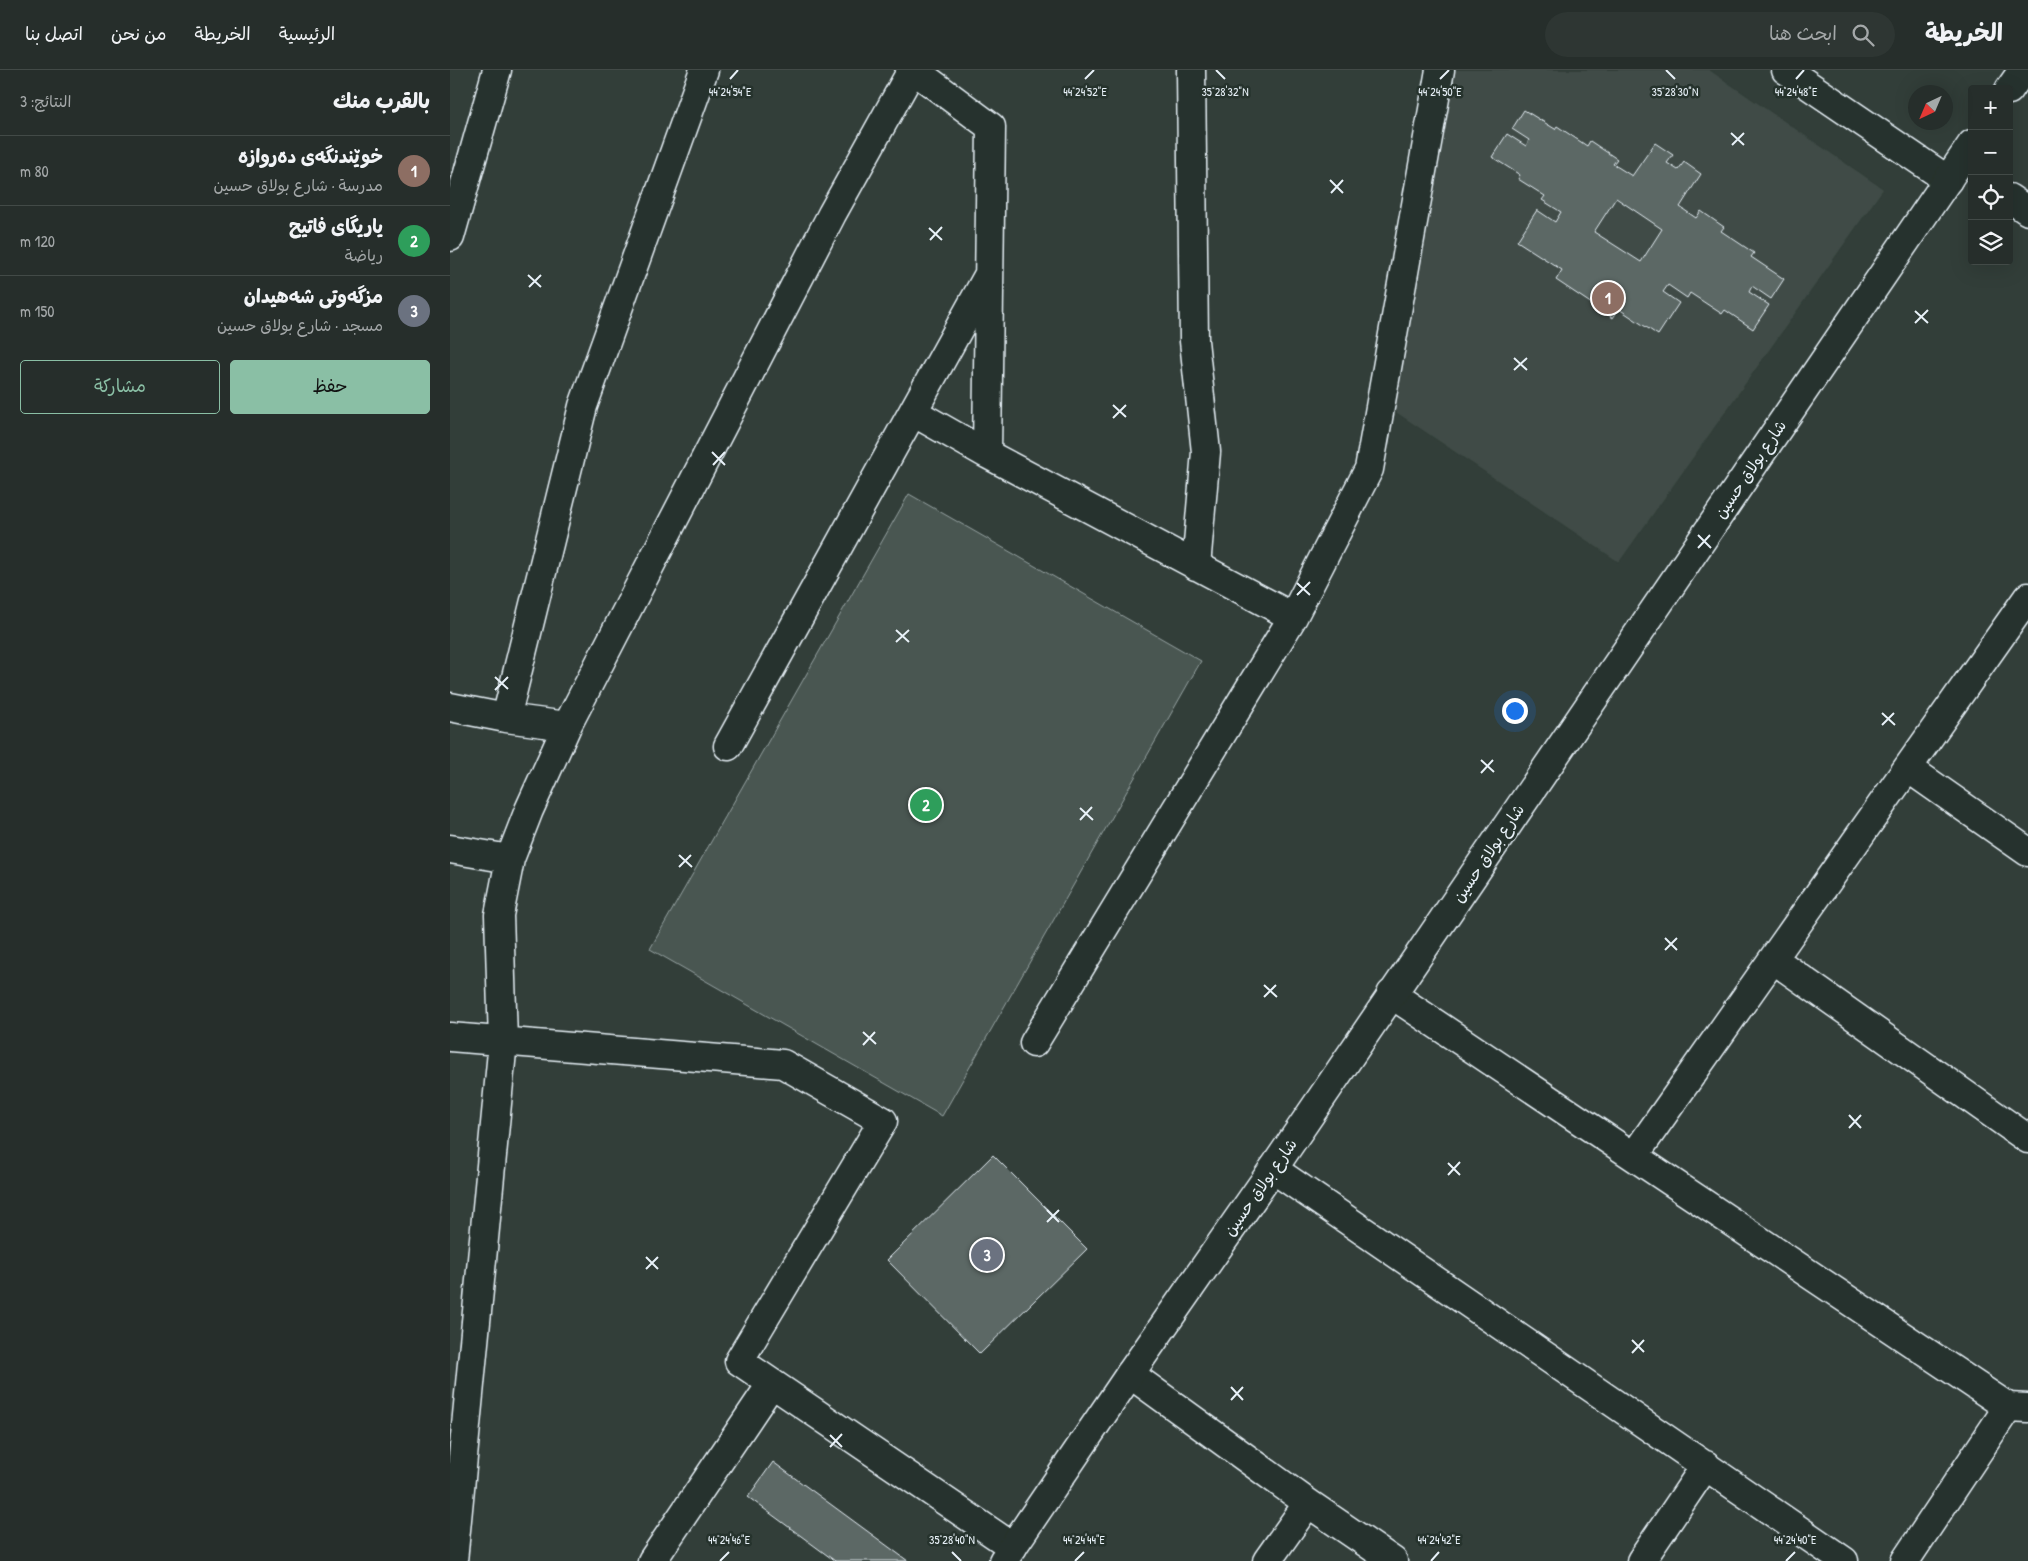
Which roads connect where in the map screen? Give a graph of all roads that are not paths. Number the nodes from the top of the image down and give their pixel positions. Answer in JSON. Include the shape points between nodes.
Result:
{"nodes":[{"id":1,"x":497,"y":70,"type":"edge"},
{"id":2,"x":704,"y":70,"type":"edge"},
{"id":3,"x":913,"y":70,"type":"edge"},
{"id":4,"x":1191,"y":70,"type":"edge"},
{"id":5,"x":1440,"y":70,"type":"edge"},
{"id":6,"x":1786,"y":70,"type":"edge"},
{"id":7,"x":2023,"y":70,"type":"edge"},
{"id":8,"x":2012,"y":85,"type":"edge"},
{"id":9,"x":1962,"y":165,"type":"edge"},
{"id":10,"x":2013,"y":201,"type":"edge"},
{"id":11,"x":2028,"y":211,"type":"edge"},
{"id":12,"x":450,"y":238,"type":"edge"},
{"id":13,"x":989,"y":274,"type":"junction"},
{"id":14,"x":913,"y":412,"type":"junction"},
{"id":15,"x":987,"y":454,"type":"junction"},
{"id":16,"x":1196,"y":566,"type":"junction"},
{"id":17,"x":2028,"y":597,"type":"edge"},
{"id":18,"x":1293,"y":617,"type":"junction"},
{"id":19,"x":450,"y":707,"type":"edge"},
{"id":20,"x":506,"y":718,"type":"junction"},
{"id":21,"x":567,"y":726,"type":"junction"},
{"id":22,"x":728,"y":746,"type":"dead end"},
{"id":23,"x":1908,"y":768,"type":"junction"},
{"id":24,"x":450,"y":849,"type":"edge"},
{"id":25,"x":2028,"y":852,"type":"edge"},
{"id":26,"x":510,"y":860,"type":"junction"},
{"id":27,"x":1773,"y":959,"type":"junction"},
{"id":28,"x":1391,"y":994,"type":"junction"},
{"id":29,"x":450,"y":1037,"type":"edge"},
{"id":30,"x":503,"y":1041,"type":"junction"},
{"id":31,"x":1034,"y":1043,"type":"dead end"},
{"id":32,"x":2028,"y":1139,"type":"edge"},
{"id":33,"x":1634,"y":1156,"type":"junction"},
{"id":34,"x":1273,"y":1169,"type":"junction"},
{"id":35,"x":1130,"y":1374,"type":"junction"},
{"id":36,"x":772,"y":1383,"type":"junction"},
{"id":37,"x":2018,"y":1407,"type":"edge"},
{"id":38,"x":1706,"y":1465,"type":"junction"},
{"id":39,"x":1308,"y":1503,"type":"junction"},
{"id":40,"x":1008,"y":1554,"type":"edge"},
{"id":41,"x":453,"y":1561,"type":"edge"},
{"id":42,"x":652,"y":1561,"type":"edge"},
{"id":43,"x":1267,"y":1561,"type":"edge"},
{"id":44,"x":1393,"y":1561,"type":"edge"},
{"id":45,"x":1641,"y":1561,"type":"edge"},
{"id":46,"x":1844,"y":1561,"type":"edge"},
{"id":47,"x":1905,"y":1561,"type":"edge"}],
"edges":[{"from":1,"to":12,"type":"street"},
{"from":2,"to":20,"type":"street","via":[[582,406]]},
{"from":3,"to":13,"type":"street","via":[[991,126]]},
{"from":3,"to":21,"type":"street","via":[[832,214]]},
{"from":4,"to":16,"type":"street","via":[[1194,341],[1206,452]]},
{"from":5,"to":18,"type":"street","via":[[1369,468]]},
{"from":6,"to":9,"type":"street"},
{"from":7,"to":8,"type":"street"},
{"from":9,"to":28,"type":"street","name":"شارع بولاق حسين"},
{"from":10,"to":11,"type":"street"},
{"from":13,"to":14,"type":"street"},
{"from":13,"to":15,"type":"street"},
{"from":14,"to":15,"type":"street"},
{"from":14,"to":22,"type":"street"},
{"from":15,"to":16,"type":"street"},
{"from":16,"to":18,"type":"street"},
{"from":17,"to":23,"type":"street"},
{"from":18,"to":31,"type":"street"},
{"from":19,"to":20,"type":"street"},
{"from":20,"to":21,"type":"street"},
{"from":21,"to":26,"type":"street"},
{"from":23,"to":25,"type":"street"},
{"from":23,"to":27,"type":"street"},
{"from":24,"to":26,"type":"street"},
{"from":26,"to":30,"type":"street","via":[[499,915]]},
{"from":27,"to":32,"type":"street"},
{"from":27,"to":33,"type":"street"},
{"from":28,"to":33,"type":"street"},
{"from":28,"to":34,"type":"street","name":"شارع بولاق حسين"},
{"from":29,"to":30,"type":"street"},
{"from":30,"to":36,"type":"street","via":[[783,1064],[883,1121],[739,1361]]},
{"from":30,"to":41,"type":"street"},
{"from":33,"to":37,"type":"street"},
{"from":34,"to":35,"type":"street","name":"شارع بولاق حسين"},
{"from":34,"to":38,"type":"street"},
{"from":35,"to":39,"type":"street"},
{"from":35,"to":40,"type":"street","name":"شارع بولاق حسين"},
{"from":36,"to":40,"type":"street"},
{"from":36,"to":42,"type":"street"},
{"from":37,"to":47,"type":"street"},
{"from":38,"to":45,"type":"street"},
{"from":38,"to":46,"type":"street"},
{"from":39,"to":43,"type":"street"},
{"from":39,"to":44,"type":"street"}]}
